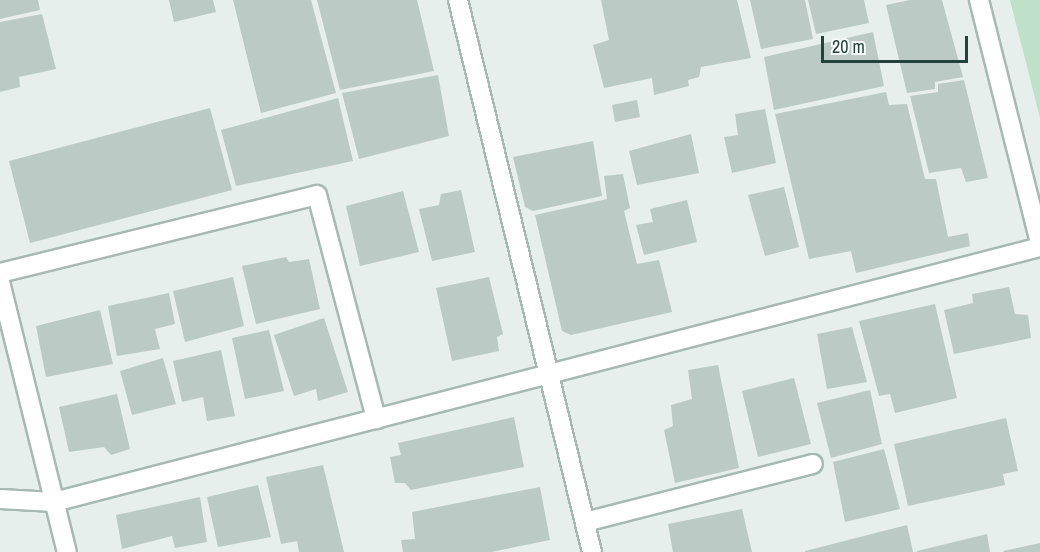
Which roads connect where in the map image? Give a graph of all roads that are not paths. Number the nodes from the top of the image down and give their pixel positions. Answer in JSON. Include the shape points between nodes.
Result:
{"nodes":[{"id":1,"x":458,"y":0,"type":"edge"},
{"id":2,"x":979,"y":0,"type":"edge"},
{"id":3,"x":1040,"y":245,"type":"edge"},
{"id":4,"x":0,"y":273,"type":"edge"},
{"id":5,"x":0,"y":282,"type":"edge"},
{"id":6,"x":551,"y":375,"type":"junction"},
{"id":7,"x":376,"y":419,"type":"junction"},
{"id":8,"x":813,"y":464,"type":"dead end"},
{"id":9,"x":0,"y":499,"type":"edge"},
{"id":10,"x":54,"y":502,"type":"junction"},
{"id":11,"x":585,"y":522,"type":"junction"},
{"id":12,"x":67,"y":552,"type":"edge"},
{"id":13,"x":592,"y":552,"type":"edge"}],
"edges":[{"from":1,"to":6,"type":"street"},
{"from":2,"to":3,"type":"street"},
{"from":3,"to":6,"type":"street"},
{"from":4,"to":7,"type":"street","via":[[317,195]]},
{"from":5,"to":10,"type":"street"},
{"from":6,"to":7,"type":"street"},
{"from":6,"to":11,"type":"street"},
{"from":7,"to":10,"type":"street"},
{"from":8,"to":11,"type":"street"},
{"from":9,"to":10,"type":"street"},
{"from":10,"to":12,"type":"street"},
{"from":11,"to":13,"type":"street"}]}
